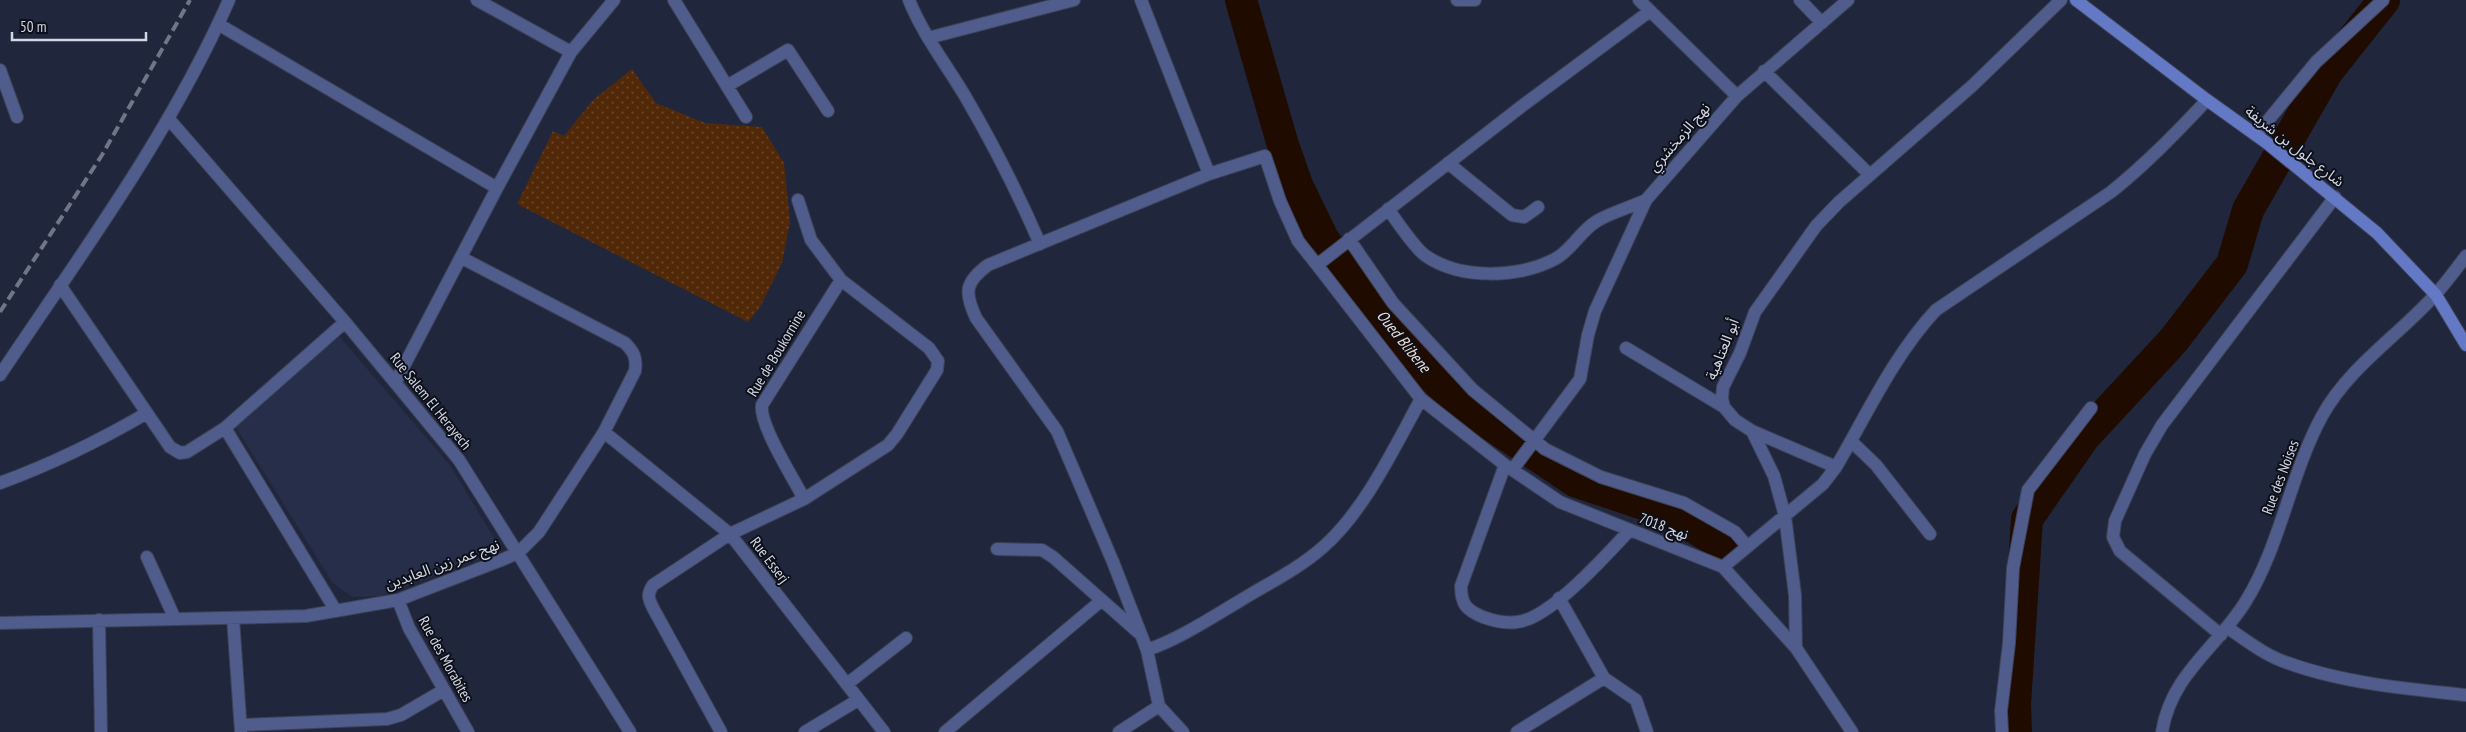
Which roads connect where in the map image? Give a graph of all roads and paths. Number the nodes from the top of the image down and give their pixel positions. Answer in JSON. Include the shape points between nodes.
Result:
{"nodes":[{"id":1,"x":229,"y":0,"type":"edge"},
{"id":2,"x":477,"y":0,"type":"edge"},
{"id":3,"x":614,"y":0,"type":"edge"},
{"id":4,"x":674,"y":0,"type":"edge"},
{"id":5,"x":909,"y":0,"type":"edge"},
{"id":6,"x":1074,"y":0,"type":"edge"},
{"id":7,"x":1141,"y":0,"type":"edge"},
{"id":8,"x":1458,"y":0,"type":"edge"},
{"id":9,"x":1475,"y":0,"type":"edge"},
{"id":10,"x":1639,"y":0,"type":"edge"},
{"id":11,"x":1800,"y":0,"type":"edge"},
{"id":12,"x":1848,"y":0,"type":"edge"},
{"id":13,"x":2061,"y":0,"type":"edge"},
{"id":14,"x":2076,"y":0,"type":"edge"},
{"id":15,"x":2383,"y":0,"type":"edge"},
{"id":16,"x":1650,"y":11,"type":"junction"},
{"id":17,"x":1822,"y":23,"type":"junction"},
{"id":18,"x":218,"y":24,"type":"junction"},
{"id":19,"x":928,"y":38,"type":"junction"},
{"id":20,"x":571,"y":52,"type":"junction"},
{"id":21,"x":0,"y":70,"type":"edge"},
{"id":22,"x":1764,"y":71,"type":"junction"},
{"id":23,"x":727,"y":86,"type":"junction"},
{"id":24,"x":1736,"y":96,"type":"junction"},
{"id":25,"x":2206,"y":100,"type":"junction"},
{"id":26,"x":828,"y":111,"type":"dead end"},
{"id":27,"x":16,"y":116,"type":"dead end"},
{"id":28,"x":746,"y":117,"type":"dead end"},
{"id":29,"x":168,"y":118,"type":"junction"},
{"id":30,"x":2261,"y":139,"type":"junction"},
{"id":31,"x":1448,"y":163,"type":"junction"},
{"id":32,"x":1208,"y":174,"type":"junction"},
{"id":33,"x":1870,"y":175,"type":"junction"},
{"id":34,"x":497,"y":188,"type":"junction"},
{"id":35,"x":2335,"y":198,"type":"junction"},
{"id":36,"x":798,"y":200,"type":"dead end"},
{"id":37,"x":1646,"y":200,"type":"junction"},
{"id":38,"x":1538,"y":207,"type":"dead end"},
{"id":39,"x":1388,"y":209,"type":"junction"},
{"id":40,"x":1344,"y":242,"type":"junction"},
{"id":41,"x":1040,"y":244,"type":"junction"},
{"id":42,"x":2466,"y":256,"type":"edge"},
{"id":43,"x":462,"y":258,"type":"junction"},
{"id":44,"x":1319,"y":263,"type":"junction"},
{"id":45,"x":841,"y":280,"type":"junction"},
{"id":46,"x":60,"y":285,"type":"junction"},
{"id":47,"x":2436,"y":294,"type":"junction"},
{"id":48,"x":345,"y":322,"type":"junction"},
{"id":49,"x":2466,"y":345,"type":"edge"},
{"id":50,"x":1626,"y":348,"type":"dead end"},
{"id":51,"x":0,"y":375,"type":"edge"},
{"id":52,"x":395,"y":383,"type":"junction"},
{"id":53,"x":1421,"y":399,"type":"junction"},
{"id":54,"x":1724,"y":406,"type":"junction"},
{"id":55,"x":2091,"y":408,"type":"dead end"},
{"id":56,"x":147,"y":414,"type":"junction"},
{"id":57,"x":225,"y":428,"type":"junction"},
{"id":58,"x":1752,"y":431,"type":"junction"},
{"id":59,"x":604,"y":432,"type":"junction"},
{"id":60,"x":1851,"y":441,"type":"junction"},
{"id":61,"x":1535,"y":443,"type":"junction"},
{"id":62,"x":1511,"y":467,"type":"junction"},
{"id":63,"x":1836,"y":467,"type":"junction"},
{"id":64,"x":0,"y":483,"type":"edge"},
{"id":65,"x":804,"y":499,"type":"junction"},
{"id":66,"x":1785,"y":516,"type":"junction"},
{"id":67,"x":1629,"y":531,"type":"junction"},
{"id":68,"x":730,"y":534,"type":"junction"},
{"id":69,"x":1930,"y":534,"type":"dead end"},
{"id":70,"x":1748,"y":546,"type":"junction"},
{"id":71,"x":997,"y":549,"type":"dead end"},
{"id":72,"x":518,"y":552,"type":"junction"},
{"id":73,"x":147,"y":557,"type":"dead end"},
{"id":74,"x":1723,"y":567,"type":"junction"},
{"id":75,"x":1559,"y":598,"type":"junction"},
{"id":76,"x":398,"y":600,"type":"junction"},
{"id":77,"x":1102,"y":600,"type":"junction"},
{"id":78,"x":336,"y":611,"type":"junction"},
{"id":79,"x":233,"y":618,"type":"junction"},
{"id":80,"x":175,"y":619,"type":"junction"},
{"id":81,"x":99,"y":620,"type":"junction"},
{"id":82,"x":0,"y":623,"type":"edge"},
{"id":83,"x":2225,"y":632,"type":"junction"},
{"id":84,"x":1141,"y":635,"type":"junction"},
{"id":85,"x":906,"y":638,"type":"dead end"},
{"id":86,"x":1796,"y":648,"type":"junction"},
{"id":87,"x":1147,"y":650,"type":"junction"},
{"id":88,"x":1604,"y":678,"type":"junction"},
{"id":89,"x":847,"y":684,"type":"junction"},
{"id":90,"x":444,"y":690,"type":"junction"},
{"id":91,"x":2466,"y":695,"type":"edge"},
{"id":92,"x":858,"y":700,"type":"junction"},
{"id":93,"x":1158,"y":706,"type":"junction"},
{"id":94,"x":241,"y":729,"type":"edge"},
{"id":95,"x":101,"y":732,"type":"edge"},
{"id":96,"x":468,"y":732,"type":"edge"},
{"id":97,"x":630,"y":732,"type":"edge"},
{"id":98,"x":721,"y":732,"type":"edge"},
{"id":99,"x":804,"y":732,"type":"edge"},
{"id":100,"x":884,"y":732,"type":"edge"},
{"id":101,"x":945,"y":732,"type":"edge"},
{"id":102,"x":1119,"y":732,"type":"edge"},
{"id":103,"x":1183,"y":732,"type":"edge"},
{"id":104,"x":1518,"y":732,"type":"edge"},
{"id":105,"x":1647,"y":732,"type":"edge"},
{"id":106,"x":1853,"y":732,"type":"edge"},
{"id":107,"x":2002,"y":732,"type":"edge"},
{"id":108,"x":2162,"y":732,"type":"edge"}],
"edges":[{"from":1,"to":18,"type":"street"},
{"from":2,"to":20,"type":"street"},
{"from":3,"to":20,"type":"street"},
{"from":4,"to":23,"type":"street"},
{"from":5,"to":19,"type":"street"},
{"from":6,"to":19,"type":"street"},
{"from":7,"to":32,"type":"street"},
{"from":8,"to":9,"type":"street"},
{"from":10,"to":16,"type":"street"},
{"from":11,"to":17,"type":"street"},
{"from":12,"to":17,"type":"street"},
{"from":13,"to":33,"type":"street","name":"أبو العتاهية","via":[[1972,86]]},
{"from":14,"to":25,"type":"main road","name":"شارع جلول بن شريفة"},
{"from":15,"to":30,"type":"street","via":[[2316,62]]},
{"from":16,"to":24,"type":"street"},
{"from":16,"to":31,"type":"street"},
{"from":17,"to":22,"type":"street"},
{"from":18,"to":29,"type":"street"},
{"from":18,"to":34,"type":"street"},
{"from":19,"to":41,"type":"street","via":[[995,150]]},
{"from":20,"to":34,"type":"street"},
{"from":21,"to":27,"type":"street"},
{"from":22,"to":24,"type":"street","name":"نهج الزمخشري"},
{"from":22,"to":33,"type":"street"},
{"from":23,"to":26,"type":"street","via":[[788,50]]},
{"from":23,"to":28,"type":"street"},
{"from":24,"to":37,"type":"street","name":"نهج الزمخشري"},
{"from":25,"to":30,"type":"main road","name":"شارع جلول بن شريفة"},
{"from":25,"to":60,"type":"street","via":[[2136,172],[1936,310],[1905,349]]},
{"from":29,"to":46,"type":"street"},
{"from":29,"to":48,"type":"street","name":"Rue Salem El Herayech"},
{"from":30,"to":35,"type":"main road","name":"شارع جلول بن شريفة"},
{"from":31,"to":38,"type":"street","via":[[1512,215],[1524,217]]},
{"from":31,"to":39,"type":"street"},
{"from":32,"to":41,"type":"street"},
{"from":32,"to":44,"type":"street","name":"نهج 7018","via":[[1265,156],[1298,241]]},
{"from":33,"to":54,"type":"street","name":"أبو العتاهية","via":[[1816,226],[1755,312],[1723,387]]},
{"from":34,"to":43,"type":"street"},
{"from":35,"to":47,"type":"main road","name":"شارع جلول بن شريفة","via":[[2377,233]]},
{"from":35,"to":83,"type":"street","via":[[2162,425],[2145,454],[2115,521],[2113,537],[2120,551]]},
{"from":36,"to":45,"type":"street","via":[[811,240]]},
{"from":37,"to":39,"type":"street","via":[[1597,220],[1554,260],[1515,271],[1490,273],[1460,271],[1425,256]]},
{"from":37,"to":61,"type":"street","via":[[1595,311],[1580,380]]},
{"from":39,"to":40,"type":"street"},
{"from":40,"to":44,"type":"street"},
{"from":40,"to":61,"type":"street","via":[[1393,303],[1473,390]]},
{"from":41,"to":84,"type":"street","via":[[988,265],[974,276],[968,290],[969,303],[976,318],[1058,431]]},
{"from":42,"to":47,"type":"street","name":"Rue des Noises"},
{"from":43,"to":52,"type":"street"},
{"from":43,"to":59,"type":"street","name":"نهج عمر زين العابدين","via":[[632,350],[636,360],[635,371]]},
{"from":44,"to":53,"type":"street","name":"نهج 7018"},
{"from":45,"to":65,"type":"street","name":"Rue de Boukornine","via":[[762,405],[765,425]]},
{"from":45,"to":65,"type":"street","via":[[929,348],[938,361],[937,370],[888,445]]},
{"from":46,"to":51,"type":"street"},
{"from":46,"to":56,"type":"street"},
{"from":47,"to":49,"type":"main road","name":"شارع جلول بن شريفة"},
{"from":47,"to":83,"type":"street","name":"Rue des Noises","via":[[2346,384],[2323,415],[2306,451],[2264,568]]},
{"from":48,"to":52,"type":"street","name":"Rue Salem El Herayech"},
{"from":48,"to":57,"type":"street"},
{"from":50,"to":54,"type":"street"},
{"from":52,"to":72,"type":"street","name":"Rue Salem El Herayech","via":[[458,460]]},
{"from":53,"to":62,"type":"street","name":"نهج 7018"},
{"from":53,"to":87,"type":"street","via":[[1358,505],[1322,548],[1216,615]]},
{"from":54,"to":58,"type":"street","via":[[1735,420]]},
{"from":55,"to":107,"type":"street","via":[[2028,490],[2013,568]]},
{"from":56,"to":57,"type":"street","via":[[170,447],[180,453],[187,452]]},
{"from":56,"to":64,"type":"street","via":[[86,447]]},
{"from":57,"to":78,"type":"street"},
{"from":58,"to":63,"type":"street"},
{"from":58,"to":66,"type":"street","via":[[1774,476]]},
{"from":59,"to":68,"type":"street","name":"Rue Esserj"},
{"from":59,"to":72,"type":"street","name":"نهج عمر زين العابدين","via":[[539,532]]},
{"from":60,"to":63,"type":"street"},
{"from":60,"to":69,"type":"street","via":[[1876,465]]},
{"from":61,"to":62,"type":"street"},
{"from":61,"to":70,"type":"street","via":[[1601,477],[1684,503],[1735,532]]},
{"from":62,"to":67,"type":"street","name":"نهج 7018","via":[[1560,502]]},
{"from":62,"to":75,"type":"street","via":[[1461,586],[1461,598],[1469,611],[1498,622],[1518,622],[1539,613]]},
{"from":63,"to":66,"type":"street","via":[[1823,484]]},
{"from":65,"to":68,"type":"street"},
{"from":66,"to":70,"type":"street"},
{"from":66,"to":86,"type":"street","via":[[1796,595]]},
{"from":67,"to":74,"type":"street","name":"نهج 7018"},
{"from":67,"to":75,"type":"street","via":[[1594,568]]},
{"from":68,"to":89,"type":"street","name":"Rue Esserj"},
{"from":68,"to":98,"type":"street","via":[[648,592],[648,600]]},
{"from":70,"to":74,"type":"street"},
{"from":71,"to":77,"type":"street","via":[[1042,550]]},
{"from":72,"to":76,"type":"street","name":"نهج عمر زين العابدين"},
{"from":72,"to":97,"type":"street","name":"Rue Salem El Herayech"},
{"from":73,"to":80,"type":"street"},
{"from":74,"to":86,"type":"street","name":"نهج 7018"},
{"from":75,"to":88,"type":"street"},
{"from":76,"to":78,"type":"street","name":"نهج عمر زين العابدين"},
{"from":76,"to":90,"type":"street","name":"Rue des Morabites","via":[[409,628]]},
{"from":77,"to":84,"type":"street"},
{"from":77,"to":101,"type":"street"},
{"from":78,"to":79,"type":"street","name":"نهج عمر زين العابدين","via":[[306,616]]},
{"from":79,"to":80,"type":"street","name":"نهج عمر زين العابدين"},
{"from":79,"to":94,"type":"street"},
{"from":80,"to":81,"type":"street","name":"نهج عمر زين العابدين"},
{"from":81,"to":82,"type":"street","name":"نهج عمر زين العابدين"},
{"from":81,"to":95,"type":"street"},
{"from":83,"to":91,"type":"street","via":[[2288,663],[2379,685]]},
{"from":83,"to":108,"type":"street","name":"Rue des Noises","via":[[2181,680]]},
{"from":84,"to":87,"type":"street"},
{"from":85,"to":89,"type":"street"},
{"from":86,"to":106,"type":"street","name":"نهج 7018"},
{"from":87,"to":93,"type":"street"},
{"from":88,"to":104,"type":"street"},
{"from":88,"to":105,"type":"street","via":[[1636,700]]},
{"from":89,"to":92,"type":"street","name":"Rue Esserj"},
{"from":90,"to":94,"type":"street","via":[[401,715],[387,719]]},
{"from":90,"to":96,"type":"street","name":"Rue des Morabites"},
{"from":92,"to":99,"type":"street"},
{"from":92,"to":100,"type":"street","name":"Rue Esserj"},
{"from":93,"to":102,"type":"street"},
{"from":93,"to":103,"type":"street"}]}
